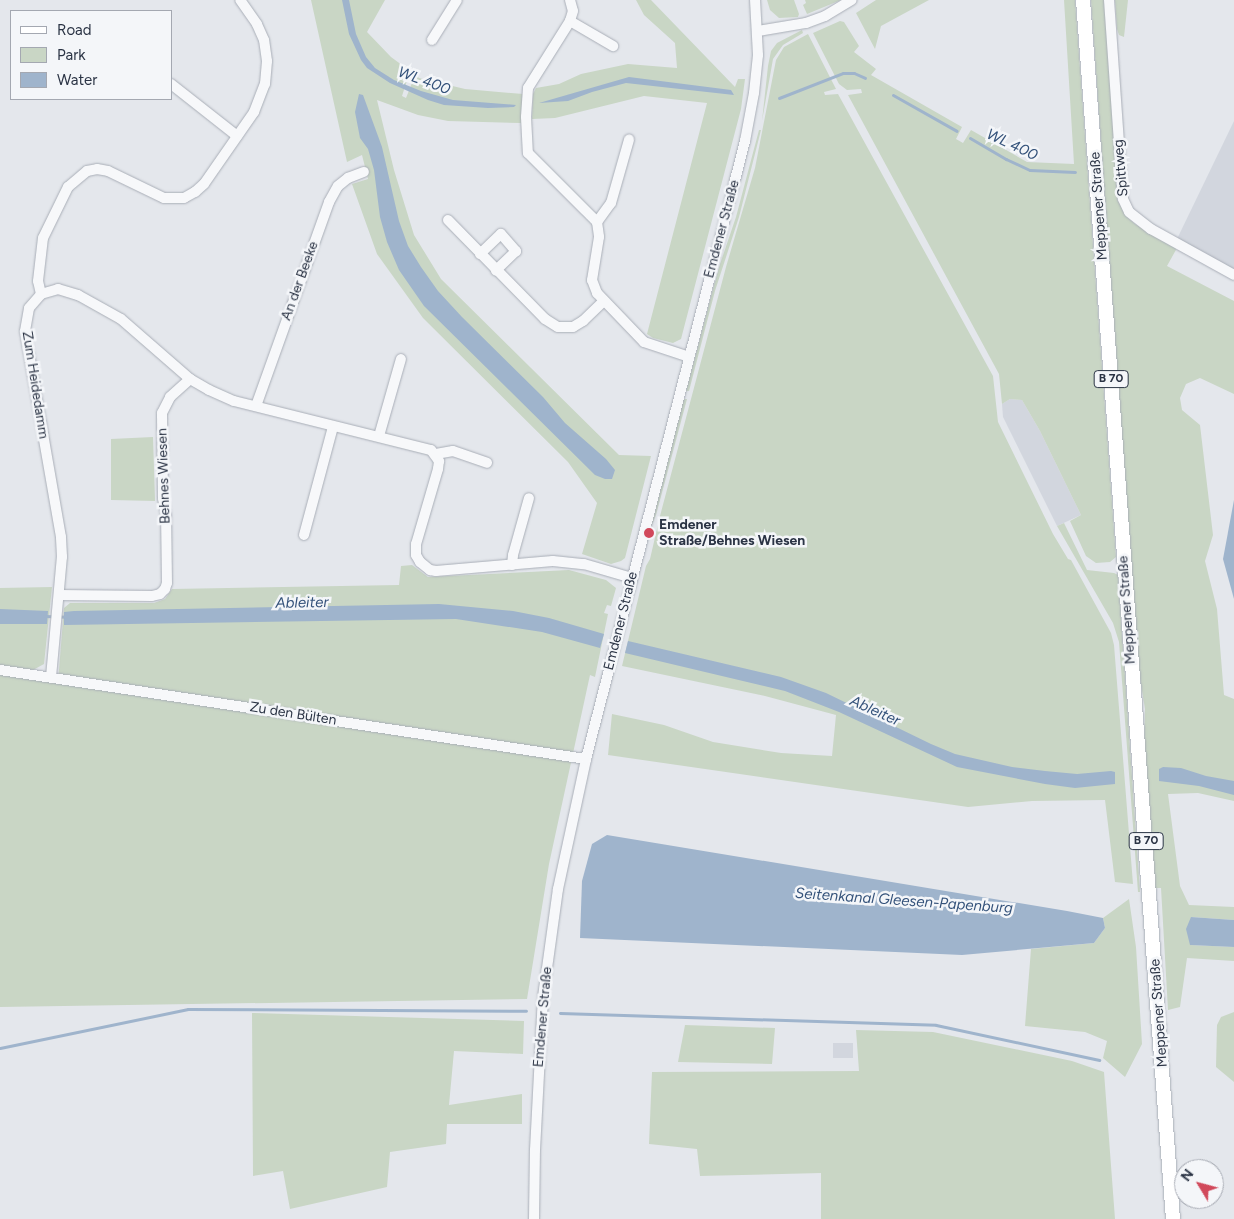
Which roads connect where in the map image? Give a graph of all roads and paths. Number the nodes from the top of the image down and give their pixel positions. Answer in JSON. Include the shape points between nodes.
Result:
{"nodes":[{"id":1,"x":240,"y":0,"type":"edge"},
{"id":2,"x":457,"y":0,"type":"edge"},
{"id":3,"x":570,"y":0,"type":"edge"},
{"id":4,"x":755,"y":0,"type":"edge"},
{"id":5,"x":852,"y":0,"type":"edge"},
{"id":6,"x":1083,"y":0,"type":"edge"},
{"id":7,"x":1109,"y":0,"type":"edge"},
{"id":8,"x":570,"y":21,"type":"junction"},
{"id":9,"x":758,"y":31,"type":"junction"},
{"id":10,"x":432,"y":40,"type":"dead end"},
{"id":11,"x":613,"y":46,"type":"dead end"},
{"id":12,"x":172,"y":85,"type":"edge"},
{"id":13,"x":237,"y":136,"type":"junction"},
{"id":14,"x":629,"y":140,"type":"dead end"},
{"id":15,"x":364,"y":172,"type":"dead end"},
{"id":16,"x":448,"y":220,"type":"dead end"},
{"id":17,"x":597,"y":222,"type":"junction"},
{"id":18,"x":480,"y":254,"type":"junction"},
{"id":19,"x":496,"y":270,"type":"junction"},
{"id":20,"x":1234,"y":275,"type":"edge"},
{"id":21,"x":41,"y":294,"type":"junction"},
{"id":22,"x":604,"y":301,"type":"junction"},
{"id":23,"x":689,"y":357,"type":"junction"},
{"id":24,"x":400,"y":358,"type":"dead end"},
{"id":25,"x":190,"y":378,"type":"junction"},
{"id":26,"x":256,"y":406,"type":"junction"},
{"id":27,"x":333,"y":426,"type":"junction"},
{"id":28,"x":379,"y":436,"type":"junction"},
{"id":29,"x":436,"y":454,"type":"junction"},
{"id":30,"x":487,"y":463,"type":"dead end"},
{"id":31,"x":529,"y":498,"type":"dead end"},
{"id":32,"x":304,"y":535,"type":"dead end"},
{"id":33,"x":512,"y":565,"type":"junction"},
{"id":34,"x":632,"y":578,"type":"junction"},
{"id":35,"x":59,"y":595,"type":"junction"},
{"id":36,"x":0,"y":670,"type":"edge"},
{"id":37,"x":51,"y":676,"type":"junction"},
{"id":38,"x":586,"y":759,"type":"junction"},
{"id":39,"x":534,"y":1219,"type":"edge"},
{"id":40,"x":1173,"y":1219,"type":"edge"}],
"edges":[{"from":1,"to":13,"type":"street","via":[[257,24],[264,40],[267,61],[262,98]]},
{"from":2,"to":10,"type":"street"},
{"from":3,"to":8,"type":"street","via":[[573,10]]},
{"from":4,"to":9,"type":"street","name":"Emdener Straße"},
{"from":5,"to":9,"type":"street","via":[[806,23]]},
{"from":6,"to":40,"type":"main road","name":"Meppener Straße","number":"B 70"},
{"from":7,"to":20,"type":"street","name":"Spittweg","via":[[1123,199],[1129,212],[1151,229]]},
{"from":8,"to":11,"type":"street"},
{"from":8,"to":17,"type":"street","via":[[528,88],[528,153]]},
{"from":9,"to":23,"type":"street","name":"Emdener Straße","via":[[754,93],[745,141]]},
{"from":12,"to":13,"type":"street"},
{"from":13,"to":21,"type":"street","via":[[204,184],[184,198],[164,198],[108,171],[87,171],[77,178],[60,199],[45,230],[38,281]]},
{"from":14,"to":17,"type":"street","via":[[611,202]]},
{"from":15,"to":26,"type":"street","name":"An der Beeke","via":[[338,186],[329,202]]},
{"from":16,"to":18,"type":"street"},
{"from":17,"to":22,"type":"street","via":[[599,237],[592,280]]},
{"from":18,"to":19,"type":"street"},
{"from":18,"to":19,"type":"street","via":[[500,234],[516,251]]},
{"from":19,"to":22,"type":"street","via":[[545,319],[558,327],[573,327]]},
{"from":21,"to":25,"type":"street","via":[[58,289],[68,291],[121,319]]},
{"from":21,"to":35,"type":"street","name":"Zum Heidedamm","via":[[29,308],[25,331],[61,536]]},
{"from":22,"to":23,"type":"street","via":[[644,342]]},
{"from":23,"to":34,"type":"street","name":"Emdener Straße"},
{"from":24,"to":28,"type":"street"},
{"from":25,"to":26,"type":"street","via":[[225,397]]},
{"from":25,"to":35,"type":"street","name":"Behnes Wiesen","via":[[170,397],[162,413],[167,584],[160,594],[152,596]]},
{"from":26,"to":27,"type":"street"},
{"from":27,"to":28,"type":"street"},
{"from":27,"to":32,"type":"street"},
{"from":28,"to":29,"type":"street","via":[[426,447]]},
{"from":29,"to":30,"type":"street","via":[[453,451]]},
{"from":29,"to":33,"type":"street","via":[[438,468],[416,544],[420,562],[436,571]]},
{"from":31,"to":33,"type":"street"},
{"from":33,"to":34,"type":"street","via":[[553,561],[584,564]]},
{"from":34,"to":38,"type":"street","name":"Emdener Straße"},
{"from":35,"to":37,"type":"street","name":"Zum Heidedamm"},
{"from":36,"to":37,"type":"street","name":"Zu den Bülten"},
{"from":37,"to":38,"type":"street","name":"Zu den Bülten"},
{"from":38,"to":39,"type":"street","name":"Emdener Straße","via":[[558,889],[543,997]]}]}
